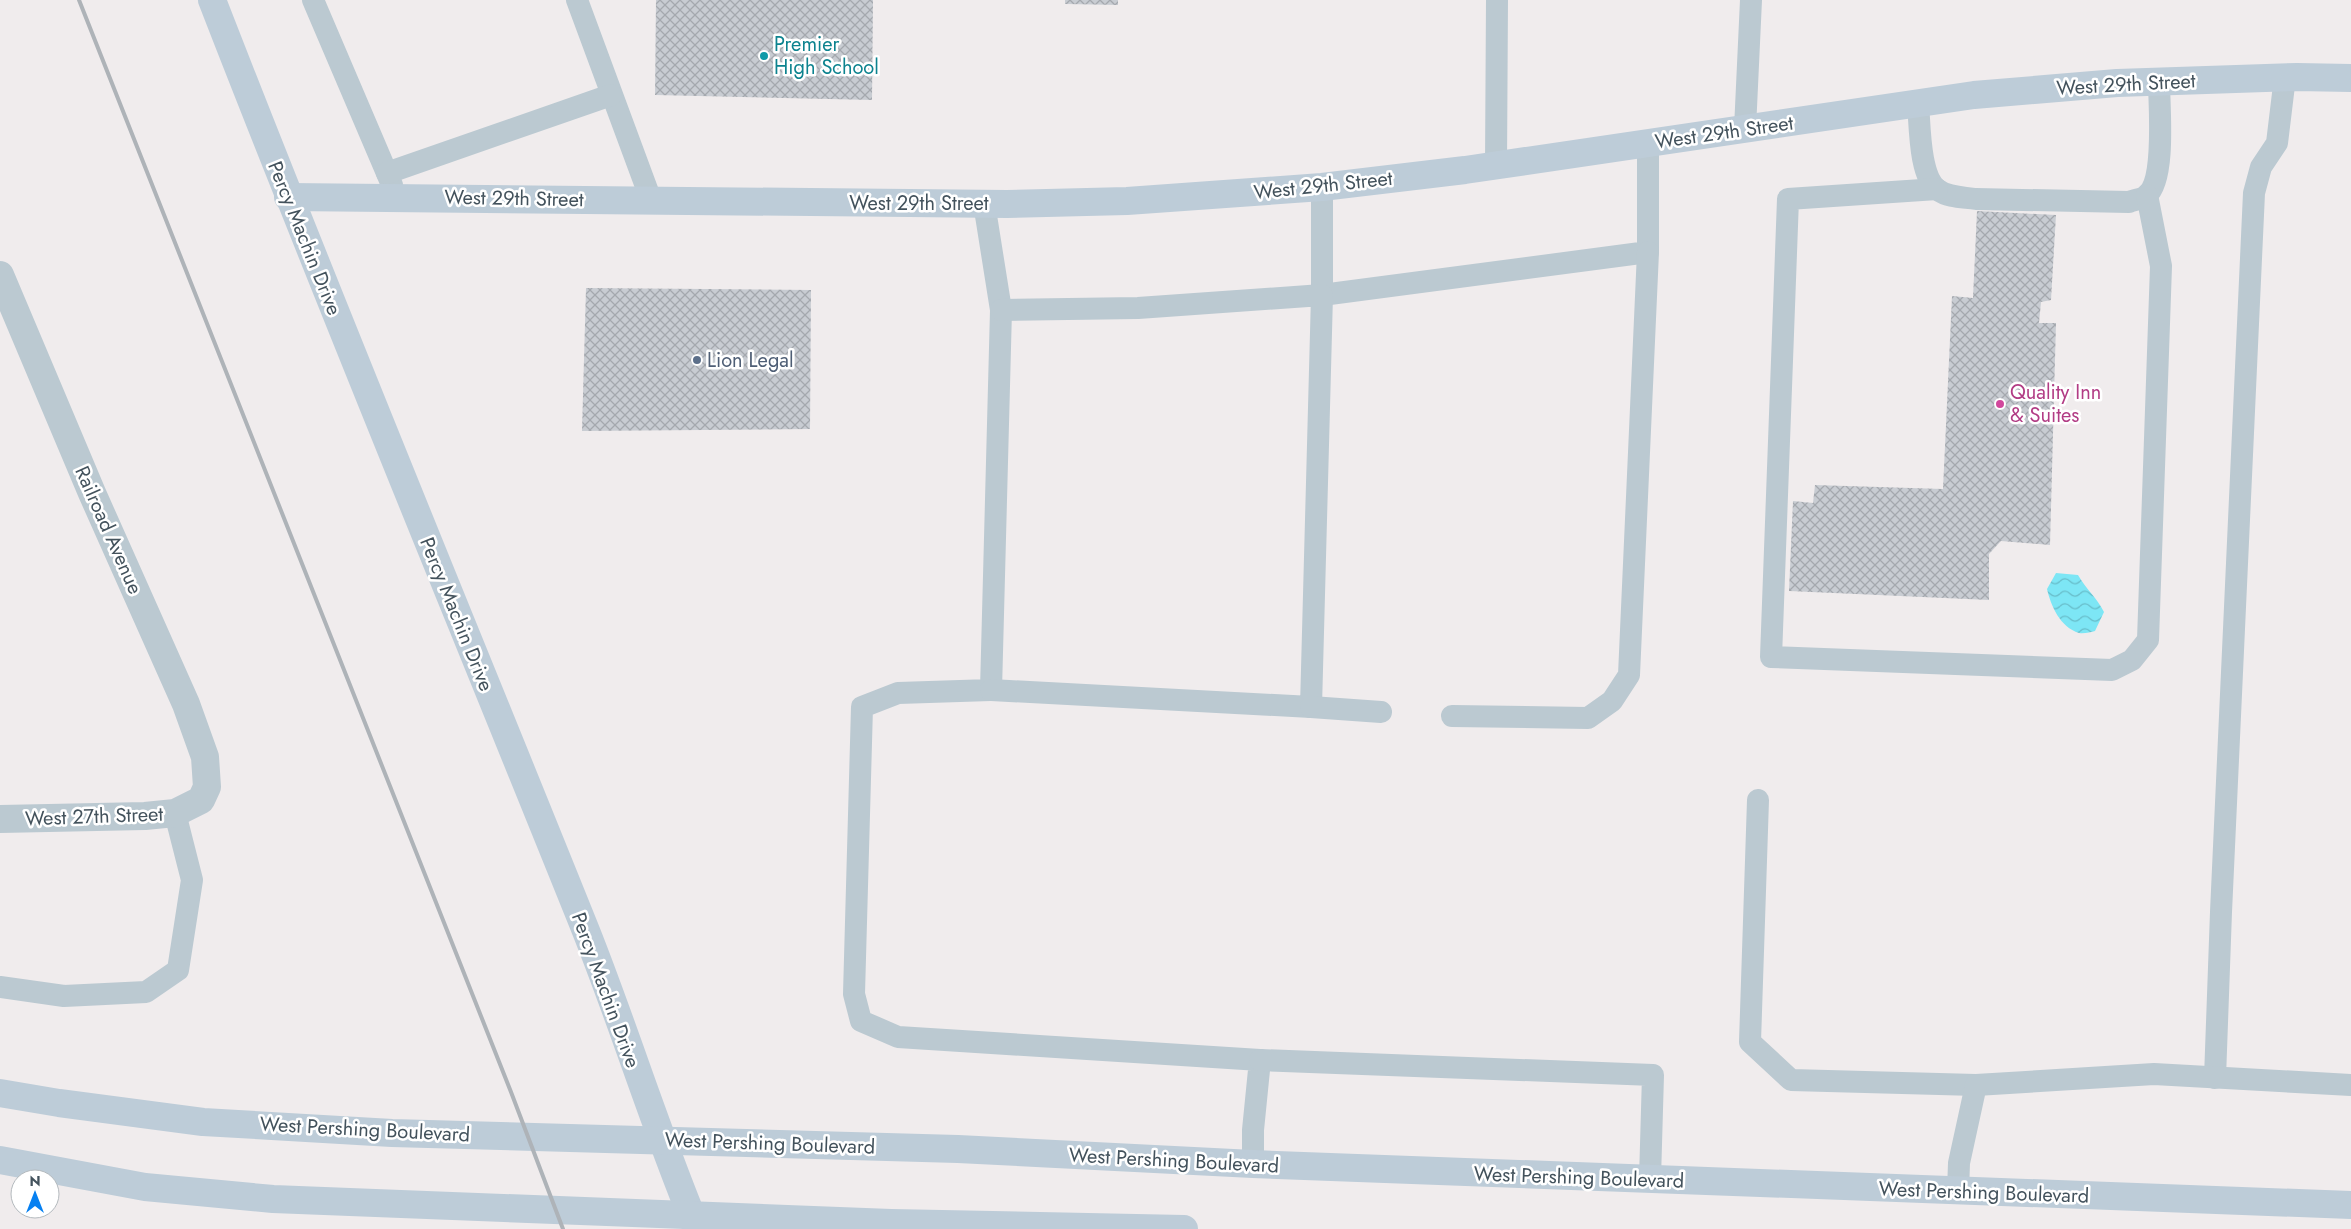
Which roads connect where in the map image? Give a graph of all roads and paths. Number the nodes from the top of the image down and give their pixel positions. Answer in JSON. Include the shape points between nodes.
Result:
{"nodes":[{"id":1,"x":212,"y":0,"type":"edge"},
{"id":2,"x":313,"y":0,"type":"edge"},
{"id":3,"x":577,"y":0,"type":"edge"},
{"id":4,"x":1497,"y":0,"type":"edge"},
{"id":5,"x":1751,"y":0,"type":"edge"},
{"id":6,"x":2285,"y":77,"type":"junction"},
{"id":7,"x":2351,"y":78,"type":"edge"},
{"id":8,"x":2159,"y":81,"type":"junction"},
{"id":9,"x":611,"y":95,"type":"junction"},
{"id":10,"x":1918,"y":103,"type":"junction"},
{"id":11,"x":1745,"y":129,"type":"junction"},
{"id":12,"x":1648,"y":143,"type":"junction"},
{"id":13,"x":1496,"y":165,"type":"junction"},
{"id":14,"x":387,"y":173,"type":"junction"},
{"id":15,"x":1322,"y":187,"type":"junction"},
{"id":16,"x":1937,"y":189,"type":"junction"},
{"id":17,"x":2147,"y":195,"type":"junction"},
{"id":18,"x":288,"y":197,"type":"junction"},
{"id":19,"x":397,"y":197,"type":"junction"},
{"id":20,"x":651,"y":200,"type":"junction"},
{"id":21,"x":984,"y":202,"type":"junction"},
{"id":22,"x":1648,"y":252,"type":"junction"},
{"id":23,"x":0,"y":275,"type":"edge"},
{"id":24,"x":1322,"y":295,"type":"junction"},
{"id":25,"x":1001,"y":310,"type":"junction"},
{"id":26,"x":991,"y":690,"type":"junction"},
{"id":27,"x":1311,"y":707,"type":"junction"},
{"id":28,"x":1380,"y":712,"type":"dead end"},
{"id":29,"x":1452,"y":716,"type":"dead end"},
{"id":30,"x":207,"y":788,"type":"joint"},
{"id":31,"x":1758,"y":800,"type":"dead end"},
{"id":32,"x":175,"y":813,"type":"junction"},
{"id":33,"x":0,"y":818,"type":"edge"},
{"id":34,"x":0,"y":987,"type":"edge"},
{"id":35,"x":1260,"y":1060,"type":"junction"},
{"id":36,"x":2215,"y":1078,"type":"junction"},
{"id":37,"x":1976,"y":1085,"type":"junction"},
{"id":38,"x":2351,"y":1085,"type":"edge"},
{"id":39,"x":0,"y":1093,"type":"edge"},
{"id":40,"x":661,"y":1140,"type":"junction"},
{"id":41,"x":0,"y":1160,"type":"edge"},
{"id":42,"x":1253,"y":1164,"type":"junction"},
{"id":43,"x":1650,"y":1179,"type":"junction"},
{"id":44,"x":1958,"y":1191,"type":"junction"},
{"id":45,"x":2351,"y":1205,"type":"edge"},
{"id":46,"x":694,"y":1222,"type":"edge"},
{"id":47,"x":1184,"y":1229,"type":"edge"}],
"edges":[{"from":1,"to":18,"type":"main road","name":"Percy Machin Drive"},
{"from":2,"to":14,"type":"lane"},
{"from":3,"to":9,"type":"lane"},
{"from":4,"to":13,"type":"lane"},
{"from":5,"to":11,"type":"lane"},
{"from":6,"to":7,"type":"main road","name":"West 29th Street"},
{"from":6,"to":8,"type":"main road","name":"West 29th Street"},
{"from":6,"to":36,"type":"lane","via":[[2277,143],[2261,167],[2254,193]]},
{"from":8,"to":10,"type":"main road","name":"West 29th Street","via":[[1974,95]]},
{"from":8,"to":17,"type":"lane","via":[[2160,157],[2156,179]]},
{"from":9,"to":14,"type":"lane"},
{"from":9,"to":20,"type":"lane"},
{"from":10,"to":11,"type":"main road","name":"West 29th Street"},
{"from":10,"to":16,"type":"lane","via":[[1927,175]]},
{"from":11,"to":12,"type":"main road","name":"West 29th Street"},
{"from":12,"to":13,"type":"main road","name":"West 29th Street"},
{"from":12,"to":22,"type":"lane"},
{"from":13,"to":15,"type":"main road","name":"West 29th Street"},
{"from":14,"to":19,"type":"lane"},
{"from":15,"to":21,"type":"main road","name":"West 29th Street","via":[[1127,201]]},
{"from":15,"to":24,"type":"lane"},
{"from":16,"to":17,"type":"lane","via":[[1953,196],[1976,198],[2129,202]]},
{"from":16,"to":17,"type":"lane","via":[[1788,198],[1772,657],[2112,670],[2132,660],[2148,640],[2161,266]]},
{"from":18,"to":19,"type":"main road","name":"West 29th Street"},
{"from":18,"to":40,"type":"main road","name":"Percy Machin Drive","via":[[588,936]]},
{"from":19,"to":20,"type":"main road","name":"West 29th Street"},
{"from":20,"to":21,"type":"main road","name":"West 29th Street"},
{"from":21,"to":25,"type":"lane"},
{"from":22,"to":24,"type":"lane"},
{"from":22,"to":29,"type":"lane","via":[[1629,675],[1612,701],[1588,718]]},
{"from":23,"to":30,"type":"street","name":"Railroad Avenue","via":[[186,704],[205,757]]},
{"from":24,"to":25,"type":"lane","via":[[1138,308]]},
{"from":24,"to":27,"type":"lane"},
{"from":25,"to":26,"type":"lane"},
{"from":26,"to":27,"type":"lane"},
{"from":26,"to":35,"type":"lane","via":[[898,693],[862,707],[854,994],[861,1021],[898,1037]]},
{"from":27,"to":28,"type":"lane"},
{"from":30,"to":32,"type":"street","name":"West 27th Street","via":[[201,800]]},
{"from":31,"to":37,"type":"lane","via":[[1750,1042],[1791,1080]]},
{"from":32,"to":33,"type":"street","name":"West 27th Street"},
{"from":32,"to":34,"type":"lane","via":[[192,880],[178,970],[146,992],[64,996]]},
{"from":35,"to":42,"type":"lane"},
{"from":35,"to":43,"type":"lane","via":[[1653,1075]]},
{"from":36,"to":37,"type":"lane","via":[[2154,1074]]},
{"from":36,"to":38,"type":"lane"},
{"from":37,"to":44,"type":"lane","via":[[1959,1163]]},
{"from":39,"to":40,"type":"main road","name":"West Pershing Boulevard","via":[[203,1122],[392,1133]]},
{"from":40,"to":42,"type":"main road","name":"West Pershing Boulevard","via":[[958,1149]]},
{"from":40,"to":46,"type":"main road","name":"Percy Machin Drive"},
{"from":41,"to":46,"type":"main road","via":[[145,1187],[273,1199],[546,1211]]},
{"from":42,"to":43,"type":"main road","name":"West Pershing Boulevard"},
{"from":43,"to":44,"type":"main road","name":"West Pershing Boulevard"},
{"from":44,"to":45,"type":"main road","name":"West Pershing Boulevard"},
{"from":46,"to":47,"type":"main road"}]}
